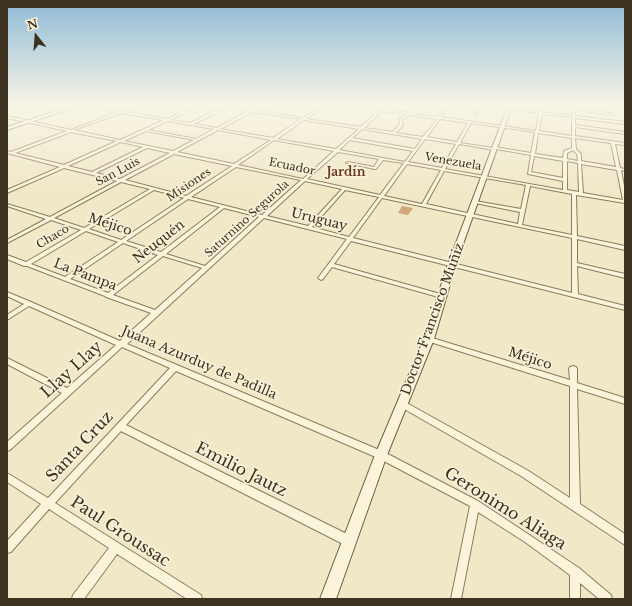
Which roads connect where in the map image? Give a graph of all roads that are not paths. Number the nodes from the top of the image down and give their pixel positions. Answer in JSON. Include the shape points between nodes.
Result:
{"nodes":[{"id":1,"x":61,"y":134,"type":"edge"},
{"id":2,"x":93,"y":134,"type":"edge"},
{"id":3,"x":135,"y":134,"type":"edge"},
{"id":4,"x":168,"y":134,"type":"edge"},
{"id":5,"x":207,"y":134,"type":"edge"},
{"id":6,"x":247,"y":134,"type":"edge"},
{"id":7,"x":280,"y":134,"type":"edge"},
{"id":8,"x":354,"y":134,"type":"edge"},
{"id":9,"x":402,"y":134,"type":"edge"},
{"id":10,"x":427,"y":134,"type":"edge"},
{"id":11,"x":463,"y":134,"type":"edge"},
{"id":12,"x":500,"y":134,"type":"edge"},
{"id":13,"x":537,"y":134,"type":"edge"},
{"id":14,"x":554,"y":134,"type":"edge"},
{"id":15,"x":574,"y":137,"type":"junction"},
{"id":16,"x":424,"y":138,"type":"junction"},
{"id":17,"x":273,"y":139,"type":"junction"},
{"id":18,"x":349,"y":139,"type":"junction"},
{"id":19,"x":121,"y":140,"type":"junction"},
{"id":20,"x":197,"y":140,"type":"junction"},
{"id":21,"x":612,"y":143,"type":"junction"},
{"id":22,"x":458,"y":144,"type":"junction"},
{"id":23,"x":625,"y":144,"type":"edge"},
{"id":24,"x":147,"y":146,"type":"junction"},
{"id":25,"x":495,"y":149,"type":"junction"},
{"id":26,"x":574,"y":149,"type":"junction"},
{"id":27,"x":337,"y":150,"type":"junction"},
{"id":28,"x":415,"y":150,"type":"junction"},
{"id":29,"x":174,"y":152,"type":"junction"},
{"id":30,"x":8,"y":154,"type":"edge"},
{"id":31,"x":357,"y":154,"type":"junction"},
{"id":32,"x":532,"y":155,"type":"junction"},
{"id":33,"x":382,"y":158,"type":"junction"},
{"id":34,"x":565,"y":160,"type":"junction"},
{"id":35,"x":406,"y":162,"type":"junction"},
{"id":36,"x":580,"y":162,"type":"junction"},
{"id":37,"x":235,"y":165,"type":"junction"},
{"id":38,"x":63,"y":166,"type":"junction"},
{"id":39,"x":618,"y":168,"type":"junction"},
{"id":40,"x":443,"y":169,"type":"junction"},
{"id":41,"x":625,"y":170,"type":"edge"},
{"id":42,"x":92,"y":174,"type":"junction"},
{"id":43,"x":484,"y":177,"type":"junction"},
{"id":44,"x":304,"y":180,"type":"junction"},
{"id":45,"x":565,"y":180,"type":"junction"},
{"id":46,"x":120,"y":181,"type":"junction"},
{"id":47,"x":528,"y":185,"type":"junction"},
{"id":48,"x":345,"y":188,"type":"junction"},
{"id":49,"x":153,"y":189,"type":"junction"},
{"id":50,"x":565,"y":191,"type":"junction"},
{"id":51,"x":7,"y":192,"type":"edge"},
{"id":52,"x":574,"y":193,"type":"junction"},
{"id":53,"x":581,"y":194,"type":"junction"},
{"id":54,"x":381,"y":196,"type":"junction"},
{"id":55,"x":187,"y":198,"type":"junction"},
{"id":56,"x":475,"y":202,"type":"junction"},
{"id":57,"x":625,"y":202,"type":"edge"},
{"id":58,"x":7,"y":205,"type":"edge"},
{"id":59,"x":423,"y":205,"type":"junction"},
{"id":60,"x":223,"y":207,"type":"junction"},
{"id":61,"x":522,"y":211,"type":"junction"},
{"id":62,"x":470,"y":215,"type":"junction"},
{"id":63,"x":263,"y":217,"type":"junction"},
{"id":64,"x":49,"y":219,"type":"junction"},
{"id":65,"x":520,"y":225,"type":"junction"},
{"id":66,"x":309,"y":228,"type":"junction"},
{"id":67,"x":84,"y":230,"type":"junction"},
{"id":68,"x":574,"y":237,"type":"junction"},
{"id":69,"x":350,"y":239,"type":"junction"},
{"id":70,"x":7,"y":242,"type":"edge"},
{"id":71,"x":122,"y":242,"type":"junction"},
{"id":72,"x":625,"y":248,"type":"edge"},
{"id":73,"x":161,"y":254,"type":"junction"},
{"id":74,"x":7,"y":258,"type":"edge"},
{"id":75,"x":331,"y":264,"type":"junction"},
{"id":76,"x":452,"y":264,"type":"junction"},
{"id":77,"x":574,"y":264,"type":"junction"},
{"id":78,"x":26,"y":265,"type":"junction"},
{"id":79,"x":206,"y":268,"type":"junction"},
{"id":80,"x":625,"y":276,"type":"edge"},
{"id":81,"x":321,"y":278,"type":"dead end"},
{"id":82,"x":66,"y":280,"type":"junction"},
{"id":83,"x":7,"y":294,"type":"edge"},
{"id":84,"x":575,"y":295,"type":"junction"},
{"id":85,"x":108,"y":296,"type":"junction"},
{"id":86,"x":442,"y":296,"type":"junction"},
{"id":87,"x":29,"y":303,"type":"junction"},
{"id":88,"x":625,"y":308,"type":"edge"},
{"id":89,"x":156,"y":313,"type":"junction"},
{"id":90,"x":7,"y":318,"type":"edge"},
{"id":91,"x":429,"y":339,"type":"junction"},
{"id":92,"x":122,"y":344,"type":"junction"},
{"id":93,"x":7,"y":361,"type":"edge"},
{"id":94,"x":175,"y":367,"type":"junction"},
{"id":95,"x":573,"y":369,"type":"dead end"},
{"id":96,"x":572,"y":385,"type":"junction"},
{"id":97,"x":68,"y":392,"type":"junction"},
{"id":98,"x":625,"y":401,"type":"edge"},
{"id":99,"x":402,"y":404,"type":"junction"},
{"id":100,"x":120,"y":426,"type":"junction"},
{"id":101,"x":7,"y":446,"type":"edge"},
{"id":102,"x":381,"y":455,"type":"junction"},
{"id":103,"x":7,"y":477,"type":"edge"},
{"id":104,"x":48,"y":503,"type":"junction"},
{"id":105,"x":475,"y":504,"type":"junction"},
{"id":106,"x":574,"y":506,"type":"junction"},
{"id":107,"x":625,"y":540,"type":"edge"},
{"id":108,"x":349,"y":541,"type":"junction"},
{"id":109,"x":7,"y":548,"type":"edge"},
{"id":110,"x":116,"y":548,"type":"junction"},
{"id":111,"x":575,"y":572,"type":"junction"},
{"id":112,"x":77,"y":599,"type":"edge"},
{"id":113,"x":197,"y":599,"type":"edge"},
{"id":114,"x":328,"y":599,"type":"edge"},
{"id":115,"x":456,"y":599,"type":"edge"},
{"id":116,"x":576,"y":599,"type":"edge"},
{"id":117,"x":607,"y":599,"type":"edge"}],
"edges":[{"from":1,"to":30,"type":"street"},
{"from":2,"to":19,"type":"street","name":"Ecuador"},
{"from":3,"to":19,"type":"street"},
{"from":4,"to":20,"type":"street"},
{"from":5,"to":20,"type":"street","name":"San Luis"},
{"from":6,"to":17,"type":"street","name":"Venezuela"},
{"from":7,"to":17,"type":"street","name":"Misiones"},
{"from":8,"to":18,"type":"street","name":"Saturnino Segurola"},
{"from":9,"to":16,"type":"street"},
{"from":10,"to":16,"type":"street"},
{"from":11,"to":22,"type":"street"},
{"from":12,"to":25,"type":"main road","name":"Doctor Francisco Muñiz"},
{"from":13,"to":32,"type":"street"},
{"from":14,"to":15,"type":"street"},
{"from":15,"to":21,"type":"street"},
{"from":15,"to":26,"type":"street"},
{"from":16,"to":22,"type":"street"},
{"from":16,"to":28,"type":"street"},
{"from":17,"to":27,"type":"street","name":"Venezuela"},
{"from":17,"to":37,"type":"street","name":"Misiones"},
{"from":18,"to":27,"type":"street","name":"Saturnino Segurola"},
{"from":18,"to":28,"type":"street"},
{"from":19,"to":24,"type":"street","name":"Ecuador"},
{"from":19,"to":38,"type":"street"},
{"from":20,"to":29,"type":"street","name":"San Luis"},
{"from":21,"to":23,"type":"street"},
{"from":21,"to":39,"type":"street"},
{"from":22,"to":25,"type":"street"},
{"from":22,"to":40,"type":"street"},
{"from":24,"to":29,"type":"street","name":"Ecuador"},
{"from":24,"to":42,"type":"street"},
{"from":25,"to":32,"type":"street"},
{"from":25,"to":43,"type":"main road","name":"Doctor Francisco Muñiz"},
{"from":26,"to":34,"type":"street","via":[[565,152]]},
{"from":26,"to":36,"type":"street","via":[[579,154]]},
{"from":27,"to":31,"type":"street","name":"Venezuela"},
{"from":27,"to":44,"type":"street","name":"Saturnino Segurola"},
{"from":28,"to":35,"type":"street"},
{"from":29,"to":37,"type":"street","name":"Ecuador"},
{"from":29,"to":46,"type":"street","name":"San Luis"},
{"from":30,"to":38,"type":"street","name":"Uruguay"},
{"from":31,"to":33,"type":"street","name":"Venezuela"},
{"from":31,"to":33,"type":"street","via":[[348,163],[375,168]]},
{"from":32,"to":34,"type":"street"},
{"from":32,"to":45,"type":"street","via":[[529,173]]},
{"from":33,"to":35,"type":"street","name":"Venezuela"},
{"from":34,"to":36,"type":"street"},
{"from":34,"to":45,"type":"street"},
{"from":35,"to":40,"type":"street","name":"Venezuela"},
{"from":35,"to":54,"type":"street"},
{"from":36,"to":39,"type":"street"},
{"from":36,"to":53,"type":"street"},
{"from":37,"to":44,"type":"street","name":"Ecuador"},
{"from":37,"to":55,"type":"street","name":"Misiones"},
{"from":38,"to":42,"type":"street","name":"Uruguay"},
{"from":38,"to":51,"type":"street"},
{"from":39,"to":41,"type":"street"},
{"from":39,"to":57,"type":"street"},
{"from":40,"to":43,"type":"street","name":"Venezuela"},
{"from":40,"to":59,"type":"street"},
{"from":42,"to":46,"type":"street","name":"Uruguay"},
{"from":43,"to":47,"type":"street","name":"Venezuela"},
{"from":43,"to":56,"type":"main road","name":"Doctor Francisco Muñiz"},
{"from":44,"to":48,"type":"street","name":"Ecuador"},
{"from":44,"to":63,"type":"street","name":"Saturnino Segurola"},
{"from":45,"to":50,"type":"street"},
{"from":46,"to":49,"type":"street","name":"Uruguay"},
{"from":46,"to":64,"type":"street","name":"San Luis"},
{"from":47,"to":50,"type":"street","name":"Venezuela"},
{"from":47,"to":61,"type":"street"},
{"from":48,"to":54,"type":"street","name":"Ecuador"},
{"from":48,"to":66,"type":"street"},
{"from":49,"to":55,"type":"street","name":"Uruguay"},
{"from":49,"to":67,"type":"street","name":"Chaco"},
{"from":50,"to":52,"type":"street","name":"Venezuela"},
{"from":52,"to":53,"type":"street","name":"Venezuela"},
{"from":52,"to":68,"type":"street"},
{"from":53,"to":57,"type":"street","name":"Venezuela"},
{"from":54,"to":59,"type":"street","name":"Ecuador"},
{"from":54,"to":69,"type":"street"},
{"from":55,"to":60,"type":"street","name":"Uruguay"},
{"from":55,"to":71,"type":"street","name":"Misiones"},
{"from":56,"to":61,"type":"street"},
{"from":56,"to":62,"type":"main road","name":"Doctor Francisco Muñiz"},
{"from":58,"to":64,"type":"street","name":"Méjico"},
{"from":59,"to":62,"type":"street","name":"Ecuador"},
{"from":60,"to":63,"type":"street","name":"Uruguay"},
{"from":60,"to":73,"type":"street","name":"Neuquén"},
{"from":61,"to":65,"type":"street"},
{"from":62,"to":65,"type":"street","name":"Ecuador"},
{"from":62,"to":76,"type":"main road","name":"Doctor Francisco Muñiz"},
{"from":63,"to":66,"type":"street","name":"Uruguay"},
{"from":63,"to":79,"type":"street","name":"Saturnino Segurola"},
{"from":64,"to":67,"type":"street","name":"Méjico"},
{"from":64,"to":70,"type":"street","name":"San Luis"},
{"from":65,"to":68,"type":"street","name":"Ecuador"},
{"from":66,"to":69,"type":"street","name":"Uruguay"},
{"from":67,"to":71,"type":"street","name":"Méjico"},
{"from":67,"to":78,"type":"street","name":"Chaco"},
{"from":68,"to":72,"type":"street","name":"Ecuador"},
{"from":68,"to":77,"type":"street"},
{"from":69,"to":75,"type":"street"},
{"from":69,"to":76,"type":"street","name":"Uruguay"},
{"from":71,"to":73,"type":"street","name":"Méjico"},
{"from":71,"to":82,"type":"street","name":"Misiones"},
{"from":73,"to":79,"type":"street","name":"Méjico"},
{"from":73,"to":85,"type":"street","name":"Neuquén"},
{"from":74,"to":78,"type":"street","name":"La Pampa"},
{"from":75,"to":81,"type":"street"},
{"from":75,"to":86,"type":"street"},
{"from":76,"to":84,"type":"street","name":"Uruguay"},
{"from":76,"to":86,"type":"main road","name":"Doctor Francisco Muñiz"},
{"from":77,"to":80,"type":"street"},
{"from":77,"to":84,"type":"street"},
{"from":78,"to":82,"type":"street","name":"La Pampa"},
{"from":79,"to":89,"type":"street","name":"Saturnino Segurola"},
{"from":82,"to":85,"type":"street","name":"La Pampa"},
{"from":83,"to":87,"type":"street","name":"Juana Azurduy de Padilla"},
{"from":84,"to":88,"type":"street","name":"Uruguay"},
{"from":85,"to":89,"type":"street","name":"La Pampa"},
{"from":86,"to":91,"type":"main road","name":"Doctor Francisco Muñiz"},
{"from":87,"to":90,"type":"street"},
{"from":87,"to":92,"type":"street","name":"Juana Azurduy de Padilla"},
{"from":89,"to":92,"type":"street","name":"Llay Llay"},
{"from":91,"to":96,"type":"street","name":"Méjico"},
{"from":91,"to":99,"type":"main road","name":"Doctor Francisco Muñiz"},
{"from":92,"to":94,"type":"street","name":"Juana Azurduy de Padilla"},
{"from":92,"to":97,"type":"street","name":"Llay Llay"},
{"from":93,"to":97,"type":"street"},
{"from":94,"to":100,"type":"street","name":"Santa Cruz"},
{"from":94,"to":102,"type":"street","name":"Juana Azurduy de Padilla"},
{"from":95,"to":96,"type":"street"},
{"from":96,"to":98,"type":"street","name":"Méjico"},
{"from":96,"to":106,"type":"street"},
{"from":97,"to":101,"type":"street","name":"Llay Llay"},
{"from":99,"to":102,"type":"main road","name":"Doctor Francisco Muñiz"},
{"from":99,"to":106,"type":"street","via":[[524,473]]},
{"from":100,"to":104,"type":"street","name":"Santa Cruz"},
{"from":100,"to":108,"type":"street","name":"Emilio Jautz"},
{"from":102,"to":105,"type":"street","name":"Geronimo Aliaga"},
{"from":102,"to":108,"type":"main road","name":"Doctor Francisco Muñiz"},
{"from":103,"to":104,"type":"street","name":"Paul Groussac"},
{"from":104,"to":109,"type":"street","name":"Santa Cruz"},
{"from":104,"to":110,"type":"street","name":"Paul Groussac"},
{"from":105,"to":111,"type":"street","name":"Geronimo Aliaga"},
{"from":105,"to":115,"type":"street"},
{"from":106,"to":107,"type":"street"},
{"from":108,"to":114,"type":"main road","name":"Doctor Francisco Muñiz"},
{"from":110,"to":112,"type":"street"},
{"from":110,"to":113,"type":"street","name":"Paul Groussac"},
{"from":111,"to":116,"type":"street"},
{"from":111,"to":117,"type":"street","name":"Geronimo Aliaga"}]}
